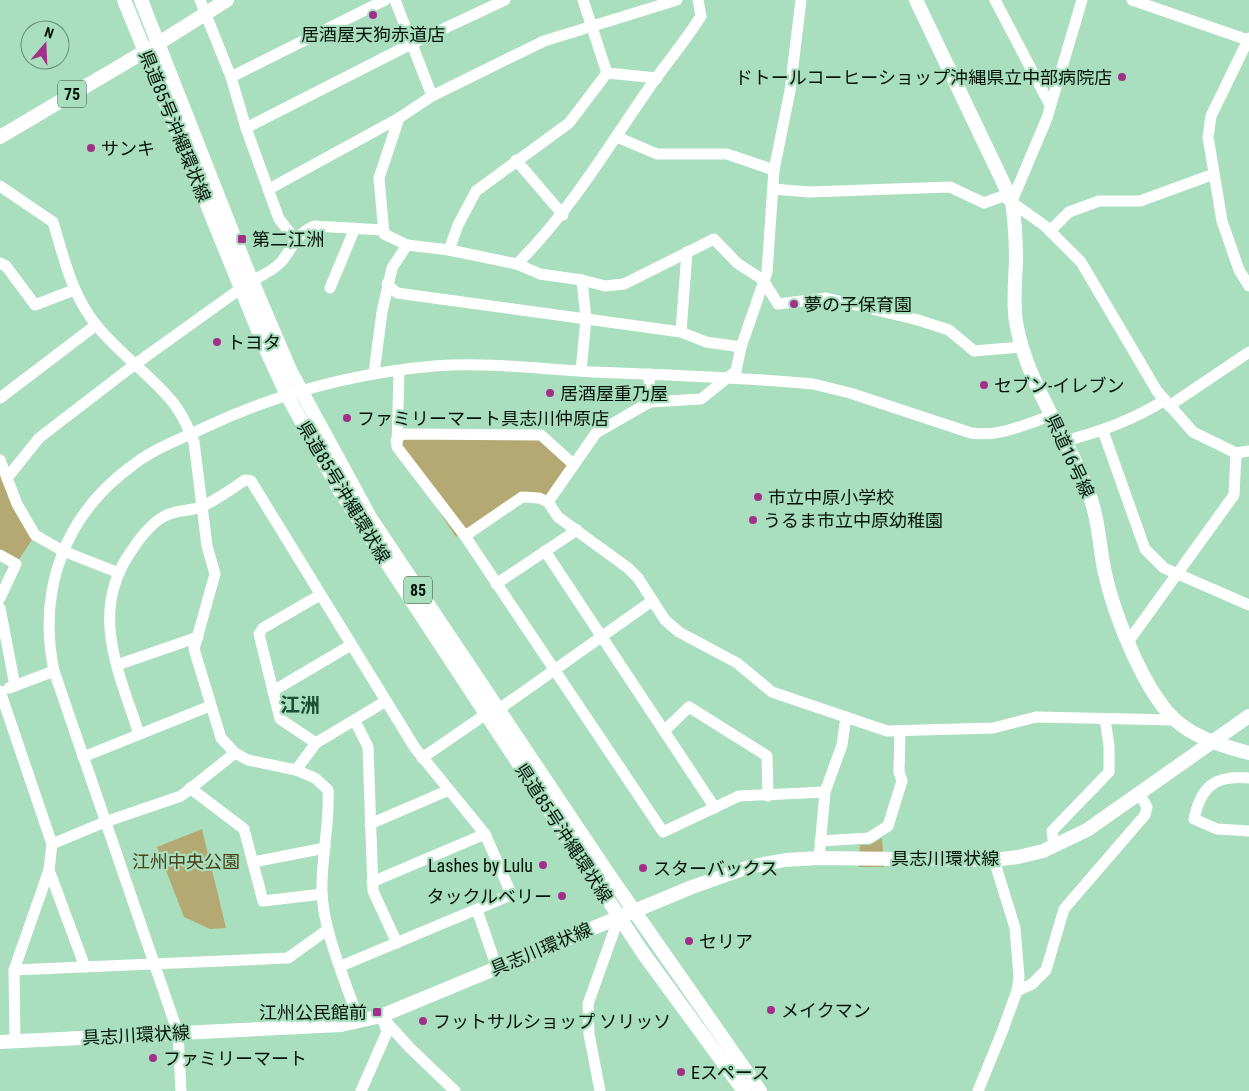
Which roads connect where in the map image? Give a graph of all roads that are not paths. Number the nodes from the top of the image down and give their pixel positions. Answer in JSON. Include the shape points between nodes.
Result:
{"nodes":[{"id":1,"x":124,"y":0,"type":"edge"},
{"id":2,"x":141,"y":0,"type":"edge"},
{"id":3,"x":227,"y":0,"type":"edge"},
{"id":4,"x":385,"y":0,"type":"edge"},
{"id":5,"x":395,"y":0,"type":"edge"},
{"id":6,"x":505,"y":0,"type":"edge"},
{"id":7,"x":583,"y":0,"type":"edge"},
{"id":8,"x":677,"y":0,"type":"edge"},
{"id":9,"x":698,"y":0,"type":"edge"},
{"id":10,"x":801,"y":0,"type":"edge"},
{"id":11,"x":916,"y":0,"type":"edge"},
{"id":12,"x":995,"y":0,"type":"edge"},
{"id":13,"x":1082,"y":0,"type":"edge"},
{"id":14,"x":1132,"y":0,"type":"edge"},
{"id":15,"x":203,"y":6,"type":"edge"},
{"id":16,"x":591,"y":28,"type":"junction"},
{"id":17,"x":1249,"y":40,"type":"edge"},
{"id":18,"x":159,"y":43,"type":"junction"},
{"id":19,"x":411,"y":44,"type":"junction"},
{"id":20,"x":145,"y":51,"type":"junction"},
{"id":21,"x":607,"y":73,"type":"junction"},
{"id":22,"x":231,"y":77,"type":"junction"},
{"id":23,"x":656,"y":78,"type":"junction"},
{"id":24,"x":432,"y":96,"type":"junction"},
{"id":25,"x":1050,"y":105,"type":"junction"},
{"id":26,"x":399,"y":118,"type":"junction"},
{"id":27,"x":246,"y":128,"type":"junction"},
{"id":28,"x":0,"y":137,"type":"edge"},
{"id":29,"x":617,"y":138,"type":"junction"},
{"id":30,"x":516,"y":160,"type":"junction"},
{"id":31,"x":774,"y":170,"type":"junction"},
{"id":32,"x":1214,"y":174,"type":"junction"},
{"id":33,"x":0,"y":186,"type":"edge"},
{"id":34,"x":269,"y":189,"type":"junction"},
{"id":35,"x":773,"y":190,"type":"junction"},
{"id":36,"x":1012,"y":201,"type":"junction"},
{"id":37,"x":563,"y":215,"type":"junction"},
{"id":38,"x":355,"y":228,"type":"junction"},
{"id":39,"x":383,"y":230,"type":"junction"},
{"id":40,"x":1050,"y":231,"type":"junction"},
{"id":41,"x":295,"y":239,"type":"junction"},
{"id":42,"x":406,"y":245,"type":"junction"},
{"id":43,"x":449,"y":250,"type":"junction"},
{"id":44,"x":687,"y":252,"type":"junction"},
{"id":45,"x":0,"y":263,"type":"edge"},
{"id":46,"x":517,"y":264,"type":"junction"},
{"id":47,"x":582,"y":280,"type":"junction"},
{"id":48,"x":763,"y":280,"type":"junction"},
{"id":49,"x":388,"y":284,"type":"junction"},
{"id":50,"x":246,"y":285,"type":"junction"},
{"id":51,"x":1249,"y":286,"type":"edge"},
{"id":52,"x":330,"y":288,"type":"dead end"},
{"id":53,"x":74,"y":290,"type":"junction"},
{"id":54,"x":586,"y":319,"type":"junction"},
{"id":55,"x":96,"y":325,"type":"junction"},
{"id":56,"x":682,"y":332,"type":"junction"},
{"id":57,"x":741,"y":347,"type":"junction"},
{"id":58,"x":1022,"y":348,"type":"junction"},
{"id":59,"x":1249,"y":352,"type":"edge"},
{"id":60,"x":134,"y":365,"type":"junction"},
{"id":61,"x":399,"y":370,"type":"junction"},
{"id":62,"x":581,"y":371,"type":"junction"},
{"id":63,"x":374,"y":373,"type":"junction"},
{"id":64,"x":649,"y":374,"type":"junction"},
{"id":65,"x":724,"y":378,"type":"junction"},
{"id":66,"x":302,"y":391,"type":"junction"},
{"id":67,"x":287,"y":395,"type":"junction"},
{"id":68,"x":0,"y":398,"type":"edge"},
{"id":69,"x":650,"y":402,"type":"junction"},
{"id":70,"x":1167,"y":403,"type":"junction"},
{"id":71,"x":1050,"y":416,"type":"junction"},
{"id":72,"x":1103,"y":431,"type":"junction"},
{"id":73,"x":191,"y":434,"type":"junction"},
{"id":74,"x":396,"y":441,"type":"junction"},
{"id":75,"x":1064,"y":441,"type":"junction"},
{"id":76,"x":1249,"y":452,"type":"edge"},
{"id":77,"x":1236,"y":453,"type":"junction"},
{"id":78,"x":0,"y":460,"type":"edge"},
{"id":79,"x":573,"y":464,"type":"junction"},
{"id":80,"x":8,"y":478,"type":"junction"},
{"id":81,"x":548,"y":502,"type":"junction"},
{"id":82,"x":202,"y":507,"type":"junction"},
{"id":83,"x":577,"y":530,"type":"junction"},
{"id":84,"x":465,"y":536,"type":"junction"},
{"id":85,"x":63,"y":551,"type":"junction"},
{"id":86,"x":545,"y":551,"type":"junction"},
{"id":87,"x":0,"y":555,"type":"edge"},
{"id":88,"x":120,"y":573,"type":"junction"},
{"id":89,"x":1179,"y":574,"type":"junction"},
{"id":90,"x":496,"y":584,"type":"junction"},
{"id":91,"x":320,"y":595,"type":"junction"},
{"id":92,"x":0,"y":598,"type":"edge"},
{"id":93,"x":652,"y":601,"type":"junction"},
{"id":94,"x":1249,"y":605,"type":"edge"},
{"id":95,"x":0,"y":608,"type":"edge"},
{"id":96,"x":601,"y":636,"type":"junction"},
{"id":97,"x":198,"y":637,"type":"junction"},
{"id":98,"x":1128,"y":642,"type":"junction"},
{"id":99,"x":352,"y":645,"type":"junction"},
{"id":100,"x":117,"y":665,"type":"junction"},
{"id":101,"x":554,"y":669,"type":"junction"},
{"id":102,"x":54,"y":671,"type":"junction"},
{"id":103,"x":15,"y":686,"type":"junction"},
{"id":104,"x":0,"y":691,"type":"edge"},
{"id":105,"x":273,"y":691,"type":"junction"},
{"id":106,"x":386,"y":701,"type":"junction"},
{"id":107,"x":210,"y":706,"type":"junction"},
{"id":108,"x":492,"y":712,"type":"junction"},
{"id":109,"x":1249,"y":716,"type":"edge"},
{"id":110,"x":846,"y":717,"type":"junction"},
{"id":111,"x":1105,"y":719,"type":"junction"},
{"id":112,"x":1175,"y":720,"type":"junction"},
{"id":113,"x":355,"y":721,"type":"junction"},
{"id":114,"x":664,"y":730,"type":"junction"},
{"id":115,"x":900,"y":732,"type":"junction"},
{"id":116,"x":139,"y":734,"type":"junction"},
{"id":117,"x":1214,"y":741,"type":"junction"},
{"id":118,"x":316,"y":742,"type":"junction"},
{"id":119,"x":235,"y":753,"type":"junction"},
{"id":120,"x":1249,"y":753,"type":"edge"},
{"id":121,"x":83,"y":756,"type":"junction"},
{"id":122,"x":422,"y":758,"type":"junction"},
{"id":123,"x":296,"y":770,"type":"junction"},
{"id":124,"x":1249,"y":778,"type":"edge"},
{"id":125,"x":190,"y":788,"type":"junction"},
{"id":126,"x":449,"y":790,"type":"junction"},
{"id":127,"x":825,"y":792,"type":"junction"},
{"id":128,"x":1140,"y":795,"type":"junction"},
{"id":129,"x":768,"y":796,"type":"junction"},
{"id":130,"x":715,"y":808,"type":"junction"},
{"id":131,"x":105,"y":822,"type":"junction"},
{"id":132,"x":370,"y":824,"type":"junction"},
{"id":133,"x":1249,"y":830,"type":"edge"},
{"id":134,"x":485,"y":834,"type":"junction"},
{"id":135,"x":820,"y":841,"type":"junction"},
{"id":136,"x":52,"y":844,"type":"junction"},
{"id":137,"x":1054,"y":847,"type":"junction"},
{"id":138,"x":325,"y":848,"type":"junction"},
{"id":139,"x":819,"y":858,"type":"junction"},
{"id":140,"x":994,"y":860,"type":"junction"},
{"id":141,"x":253,"y":862,"type":"junction"},
{"id":142,"x":49,"y":870,"type":"junction"},
{"id":143,"x":372,"y":882,"type":"junction"},
{"id":144,"x":322,"y":894,"type":"junction"},
{"id":145,"x":476,"y":910,"type":"junction"},
{"id":146,"x":634,"y":911,"type":"junction"},
{"id":147,"x":619,"y":917,"type":"junction"},
{"id":148,"x":327,"y":930,"type":"junction"},
{"id":149,"x":397,"y":943,"type":"junction"},
{"id":150,"x":154,"y":965,"type":"junction"},
{"id":151,"x":341,"y":966,"type":"junction"},
{"id":152,"x":85,"y":968,"type":"junction"},
{"id":153,"x":497,"y":968,"type":"junction"},
{"id":154,"x":14,"y":970,"type":"junction"},
{"id":155,"x":1017,"y":991,"type":"junction"},
{"id":156,"x":381,"y":1016,"type":"junction"},
{"id":157,"x":359,"y":1021,"type":"junction"},
{"id":158,"x":178,"y":1033,"type":"junction"},
{"id":159,"x":15,"y":1041,"type":"junction"},
{"id":160,"x":0,"y":1042,"type":"edge"},
{"id":161,"x":181,"y":1091,"type":"edge"},
{"id":162,"x":361,"y":1091,"type":"edge"},
{"id":163,"x":456,"y":1091,"type":"edge"},
{"id":164,"x":600,"y":1091,"type":"edge"},
{"id":165,"x":744,"y":1091,"type":"edge"},
{"id":166,"x":760,"y":1091,"type":"edge"},
{"id":167,"x":978,"y":1091,"type":"edge"}],
"edges":[{"from":1,"to":20,"type":"main road","name":"県道85号沖縄環状線","number":"85"},
{"from":2,"to":18,"type":"main road","name":"県道85号沖縄環状線","number":"85"},
{"from":3,"to":15,"type":"main road","number":"75"},
{"from":4,"to":22,"type":"street"},
{"from":5,"to":19,"type":"street"},
{"from":6,"to":19,"type":"street"},
{"from":7,"to":16,"type":"street"},
{"from":8,"to":16,"type":"street"},
{"from":9,"to":23,"type":"street","via":[[701,16],[680,50]]},
{"from":10,"to":31,"type":"street","via":[[790,91]]},
{"from":11,"to":36,"type":"main road","name":"県道16号線"},
{"from":12,"to":25,"type":"street"},
{"from":13,"to":25,"type":"street"},
{"from":14,"to":17,"type":"street"},
{"from":15,"to":18,"type":"main road","number":"75"},
{"from":15,"to":22,"type":"street"},
{"from":16,"to":21,"type":"street"},
{"from":16,"to":24,"type":"street","via":[[544,41]]},
{"from":17,"to":32,"type":"street","via":[[1211,116],[1208,137]]},
{"from":18,"to":20,"type":"main road","number":"75"},
{"from":18,"to":50,"type":"main road","name":"県道85号沖縄環状線","number":"85"},
{"from":19,"to":24,"type":"street"},
{"from":19,"to":27,"type":"street"},
{"from":20,"to":28,"type":"main road","number":"75"},
{"from":20,"to":50,"type":"main road","name":"県道85号沖縄環状線","number":"85"},
{"from":21,"to":23,"type":"street"},
{"from":21,"to":30,"type":"street","via":[[569,123]]},
{"from":22,"to":27,"type":"street"},
{"from":23,"to":29,"type":"street"},
{"from":24,"to":26,"type":"street"},
{"from":25,"to":36,"type":"street"},
{"from":26,"to":34,"type":"street"},
{"from":26,"to":39,"type":"street","via":[[379,178]]},
{"from":27,"to":34,"type":"street"},
{"from":29,"to":31,"type":"street","via":[[657,154],[727,154]]},
{"from":29,"to":37,"type":"street"},
{"from":30,"to":37,"type":"street"},
{"from":30,"to":43,"type":"street","via":[[476,191]]},
{"from":31,"to":35,"type":"street"},
{"from":32,"to":40,"type":"street","via":[[1140,200],[1100,201],[1070,212]]},
{"from":32,"to":51,"type":"street","via":[[1222,221],[1239,270]]},
{"from":33,"to":53,"type":"street","via":[[53,222]]},
{"from":34,"to":41,"type":"street","via":[[279,219]]},
{"from":35,"to":36,"type":"street","via":[[809,192],[950,187],[984,203],[1003,196]]},
{"from":35,"to":48,"type":"street","via":[[767,272]]},
{"from":36,"to":40,"type":"street"},
{"from":36,"to":58,"type":"main road","name":"県道16号線","via":[[1016,226],[1014,307]]},
{"from":37,"to":46,"type":"street"},
{"from":38,"to":39,"type":"street"},
{"from":38,"to":41,"type":"street","via":[[315,226]]},
{"from":38,"to":52,"type":"street"},
{"from":39,"to":42,"type":"street","via":[[384,234]]},
{"from":40,"to":70,"type":"street","via":[[1082,262]]},
{"from":41,"to":50,"type":"street","via":[[280,263]]},
{"from":42,"to":43,"type":"street"},
{"from":42,"to":49,"type":"street","via":[[392,268]]},
{"from":43,"to":46,"type":"street"},
{"from":44,"to":47,"type":"street","via":[[624,284],[605,286]]},
{"from":44,"to":48,"type":"street","via":[[714,239],[737,263]]},
{"from":44,"to":56,"type":"street"},
{"from":45,"to":53,"type":"street","via":[[6,266],[35,305]]},
{"from":46,"to":47,"type":"street","via":[[540,274]]},
{"from":47,"to":54,"type":"street"},
{"from":48,"to":57,"type":"street"},
{"from":48,"to":58,"type":"street","via":[[778,304],[826,298],[949,330],[974,352]]},
{"from":49,"to":54,"type":"street","via":[[398,293]]},
{"from":49,"to":63,"type":"street"},
{"from":50,"to":60,"type":"street"},
{"from":50,"to":66,"type":"main road","name":"県道85号沖縄環状線","number":"85"},
{"from":50,"to":67,"type":"main road","name":"県道85号沖縄環状線","number":"85"},
{"from":53,"to":55,"type":"street"},
{"from":54,"to":56,"type":"street"},
{"from":54,"to":62,"type":"street"},
{"from":55,"to":60,"type":"street"},
{"from":55,"to":68,"type":"street"},
{"from":56,"to":57,"type":"street","via":[[706,342]]},
{"from":57,"to":65,"type":"street","via":[[736,371]]},
{"from":58,"to":71,"type":"main road","name":"県道16号線"},
{"from":59,"to":70,"type":"street"},
{"from":60,"to":73,"type":"street","via":[[171,399]]},
{"from":60,"to":80,"type":"street","via":[[39,438]]},
{"from":61,"to":62,"type":"street","via":[[465,365]]},
{"from":61,"to":63,"type":"street"},
{"from":61,"to":74,"type":"street"},
{"from":62,"to":64,"type":"street"},
{"from":63,"to":66,"type":"street"},
{"from":64,"to":65,"type":"street"},
{"from":64,"to":69,"type":"street"},
{"from":65,"to":69,"type":"street","via":[[701,399]]},
{"from":65,"to":71,"type":"street","via":[[831,388],[984,435]]},
{"from":66,"to":67,"type":"street"},
{"from":66,"to":108,"type":"main road","name":"県道85号沖縄環状線","number":"85","via":[[370,519]]},
{"from":67,"to":73,"type":"street","via":[[236,413]]},
{"from":67,"to":108,"type":"main road","name":"県道85号沖縄環状線","number":"85","via":[[341,494]]},
{"from":69,"to":79,"type":"street","via":[[596,433]]},
{"from":70,"to":72,"type":"street"},
{"from":70,"to":77,"type":"street","via":[[1193,432]]},
{"from":71,"to":75,"type":"main road","name":"県道16号線"},
{"from":72,"to":75,"type":"street"},
{"from":72,"to":89,"type":"street","via":[[1145,549],[1164,568]]},
{"from":73,"to":82,"type":"street"},
{"from":73,"to":85,"type":"street","via":[[134,464],[104,489],[81,517]]},
{"from":74,"to":79,"type":"street","via":[[402,434],[541,435]]},
{"from":74,"to":84,"type":"street","via":[[397,447]]},
{"from":75,"to":98,"type":"main road","name":"県道16号線","via":[[1096,515],[1109,588]]},
{"from":76,"to":77,"type":"street"},
{"from":77,"to":89,"type":"street","via":[[1234,495]]},
{"from":78,"to":80,"type":"street"},
{"from":79,"to":81,"type":"street"},
{"from":80,"to":85,"type":"street","via":[[17,504],[35,535]]},
{"from":81,"to":83,"type":"street","via":[[558,517]]},
{"from":81,"to":84,"type":"street","via":[[522,497]]},
{"from":82,"to":88,"type":"street","via":[[173,512],[154,524],[128,556]]},
{"from":82,"to":91,"type":"street","via":[[245,480],[250,481]]},
{"from":82,"to":97,"type":"street","via":[[207,546],[215,574]]},
{"from":83,"to":86,"type":"street"},
{"from":83,"to":93,"type":"street","via":[[628,568]]},
{"from":84,"to":90,"type":"street"},
{"from":85,"to":88,"type":"street"},
{"from":85,"to":102,"type":"street","via":[[49,606]]},
{"from":86,"to":90,"type":"street"},
{"from":86,"to":96,"type":"street"},
{"from":87,"to":92,"type":"street","via":[[16,564]]},
{"from":88,"to":100,"type":"street","via":[[109,626]]},
{"from":89,"to":94,"type":"street"},
{"from":89,"to":98,"type":"street"},
{"from":90,"to":101,"type":"street"},
{"from":91,"to":99,"type":"street"},
{"from":91,"to":105,"type":"street","via":[[263,628],[259,634]]},
{"from":93,"to":96,"type":"street"},
{"from":93,"to":110,"type":"street","via":[[665,620],[679,632],[737,663],[772,692]]},
{"from":95,"to":103,"type":"street"},
{"from":96,"to":101,"type":"street"},
{"from":96,"to":114,"type":"street"},
{"from":97,"to":100,"type":"street"},
{"from":97,"to":107,"type":"street","via":[[194,649]]},
{"from":98,"to":112,"type":"main road","name":"県道16号線","via":[[1157,697]]},
{"from":99,"to":105,"type":"street"},
{"from":99,"to":106,"type":"street"},
{"from":100,"to":116,"type":"street"},
{"from":101,"to":108,"type":"street"},
{"from":101,"to":130,"type":"street","via":[[662,832]]},
{"from":102,"to":103,"type":"street"},
{"from":102,"to":121,"type":"street"},
{"from":103,"to":104,"type":"street"},
{"from":104,"to":136,"type":"street"},
{"from":105,"to":118,"type":"street","via":[[280,719]]},
{"from":106,"to":113,"type":"street"},
{"from":106,"to":122,"type":"street"},
{"from":107,"to":116,"type":"street"},
{"from":107,"to":119,"type":"street","via":[[221,738]]},
{"from":108,"to":122,"type":"street"},
{"from":108,"to":146,"type":"main road","name":"県道85号沖縄環状線","number":"85"},
{"from":108,"to":147,"type":"main road","name":"県道85号沖縄環状線","number":"85"},
{"from":109,"to":117,"type":"main road","name":"具志川環状線"},
{"from":110,"to":115,"type":"street","via":[[887,731]]},
{"from":110,"to":127,"type":"street","via":[[842,745]]},
{"from":111,"to":112,"type":"street"},
{"from":111,"to":115,"type":"street","via":[[1036,717],[992,728],[933,728]]},
{"from":111,"to":137,"type":"street","via":[[1108,772],[1052,832]]},
{"from":112,"to":117,"type":"main road","name":"県道16号線"},
{"from":113,"to":118,"type":"street"},
{"from":113,"to":132,"type":"street","via":[[368,747]]},
{"from":114,"to":129,"type":"street","via":[[689,707],[736,736],[767,756]]},
{"from":114,"to":130,"type":"street"},
{"from":115,"to":135,"type":"street","via":[[899,772],[902,781],[888,826],[869,838]]},
{"from":116,"to":121,"type":"street"},
{"from":117,"to":120,"type":"main road","name":"県道16号線"},
{"from":117,"to":128,"type":"main road","name":"具志川環状線"},
{"from":118,"to":123,"type":"street"},
{"from":119,"to":123,"type":"street","via":[[248,760]]},
{"from":119,"to":125,"type":"street"},
{"from":121,"to":131,"type":"street"},
{"from":122,"to":126,"type":"street"},
{"from":123,"to":138,"type":"street","via":[[314,778],[328,790],[330,812]]},
{"from":124,"to":133,"type":"street","via":[[1231,776],[1214,781],[1198,802],[1194,819],[1217,829]]},
{"from":125,"to":131,"type":"street","via":[[181,796]]},
{"from":125,"to":141,"type":"street","via":[[244,829]]},
{"from":126,"to":132,"type":"street"},
{"from":126,"to":134,"type":"street"},
{"from":127,"to":129,"type":"street"},
{"from":127,"to":135,"type":"street"},
{"from":128,"to":137,"type":"main road","name":"具志川環状線","via":[[1087,830]]},
{"from":128,"to":155,"type":"street","via":[[1147,807],[1145,815],[1064,908],[1046,970],[1032,984]]},
{"from":129,"to":130,"type":"street","via":[[739,796]]},
{"from":131,"to":136,"type":"street"},
{"from":131,"to":150,"type":"street"},
{"from":132,"to":143,"type":"street"},
{"from":134,"to":143,"type":"street"},
{"from":134,"to":145,"type":"street","via":[[510,891],[508,896]]},
{"from":135,"to":139,"type":"street"},
{"from":136,"to":142,"type":"street"},
{"from":137,"to":140,"type":"main road","name":"具志川環状線","via":[[1018,858]]},
{"from":138,"to":141,"type":"street"},
{"from":138,"to":144,"type":"street"},
{"from":139,"to":140,"type":"main road","name":"具志川環状線"},
{"from":139,"to":146,"type":"main road","name":"具志川環状線","via":[[749,867]]},
{"from":140,"to":155,"type":"street","via":[[1015,928]]},
{"from":141,"to":144,"type":"street","via":[[264,902]]},
{"from":142,"to":152,"type":"street"},
{"from":142,"to":154,"type":"street"},
{"from":143,"to":149,"type":"street"},
{"from":144,"to":148,"type":"street"},
{"from":145,"to":149,"type":"street"},
{"from":145,"to":153,"type":"street"},
{"from":146,"to":147,"type":"main road","name":"具志川環状線"},
{"from":146,"to":166,"type":"main road","name":"県道85号沖縄環状線","number":"85"},
{"from":147,"to":153,"type":"main road","name":"具志川環状線"},
{"from":147,"to":164,"type":"street","via":[[588,1004],[589,1034]]},
{"from":147,"to":165,"type":"main road","name":"県道85号沖縄環状線","number":"85"},
{"from":148,"to":150,"type":"street","via":[[288,958]]},
{"from":148,"to":151,"type":"street"},
{"from":149,"to":151,"type":"street"},
{"from":150,"to":152,"type":"street"},
{"from":150,"to":158,"type":"street"},
{"from":151,"to":157,"type":"street"},
{"from":152,"to":154,"type":"street"},
{"from":153,"to":156,"type":"main road","name":"具志川環状線"},
{"from":154,"to":159,"type":"street"},
{"from":155,"to":167,"type":"street"},
{"from":156,"to":157,"type":"main road","name":"具志川環状線"},
{"from":156,"to":162,"type":"street","via":[[387,1032]]},
{"from":156,"to":163,"type":"street"},
{"from":157,"to":158,"type":"main road","name":"具志川環状線"},
{"from":158,"to":159,"type":"main road","name":"具志川環状線"},
{"from":158,"to":161,"type":"street"},
{"from":159,"to":160,"type":"main road","name":"具志川環状線"}]}
